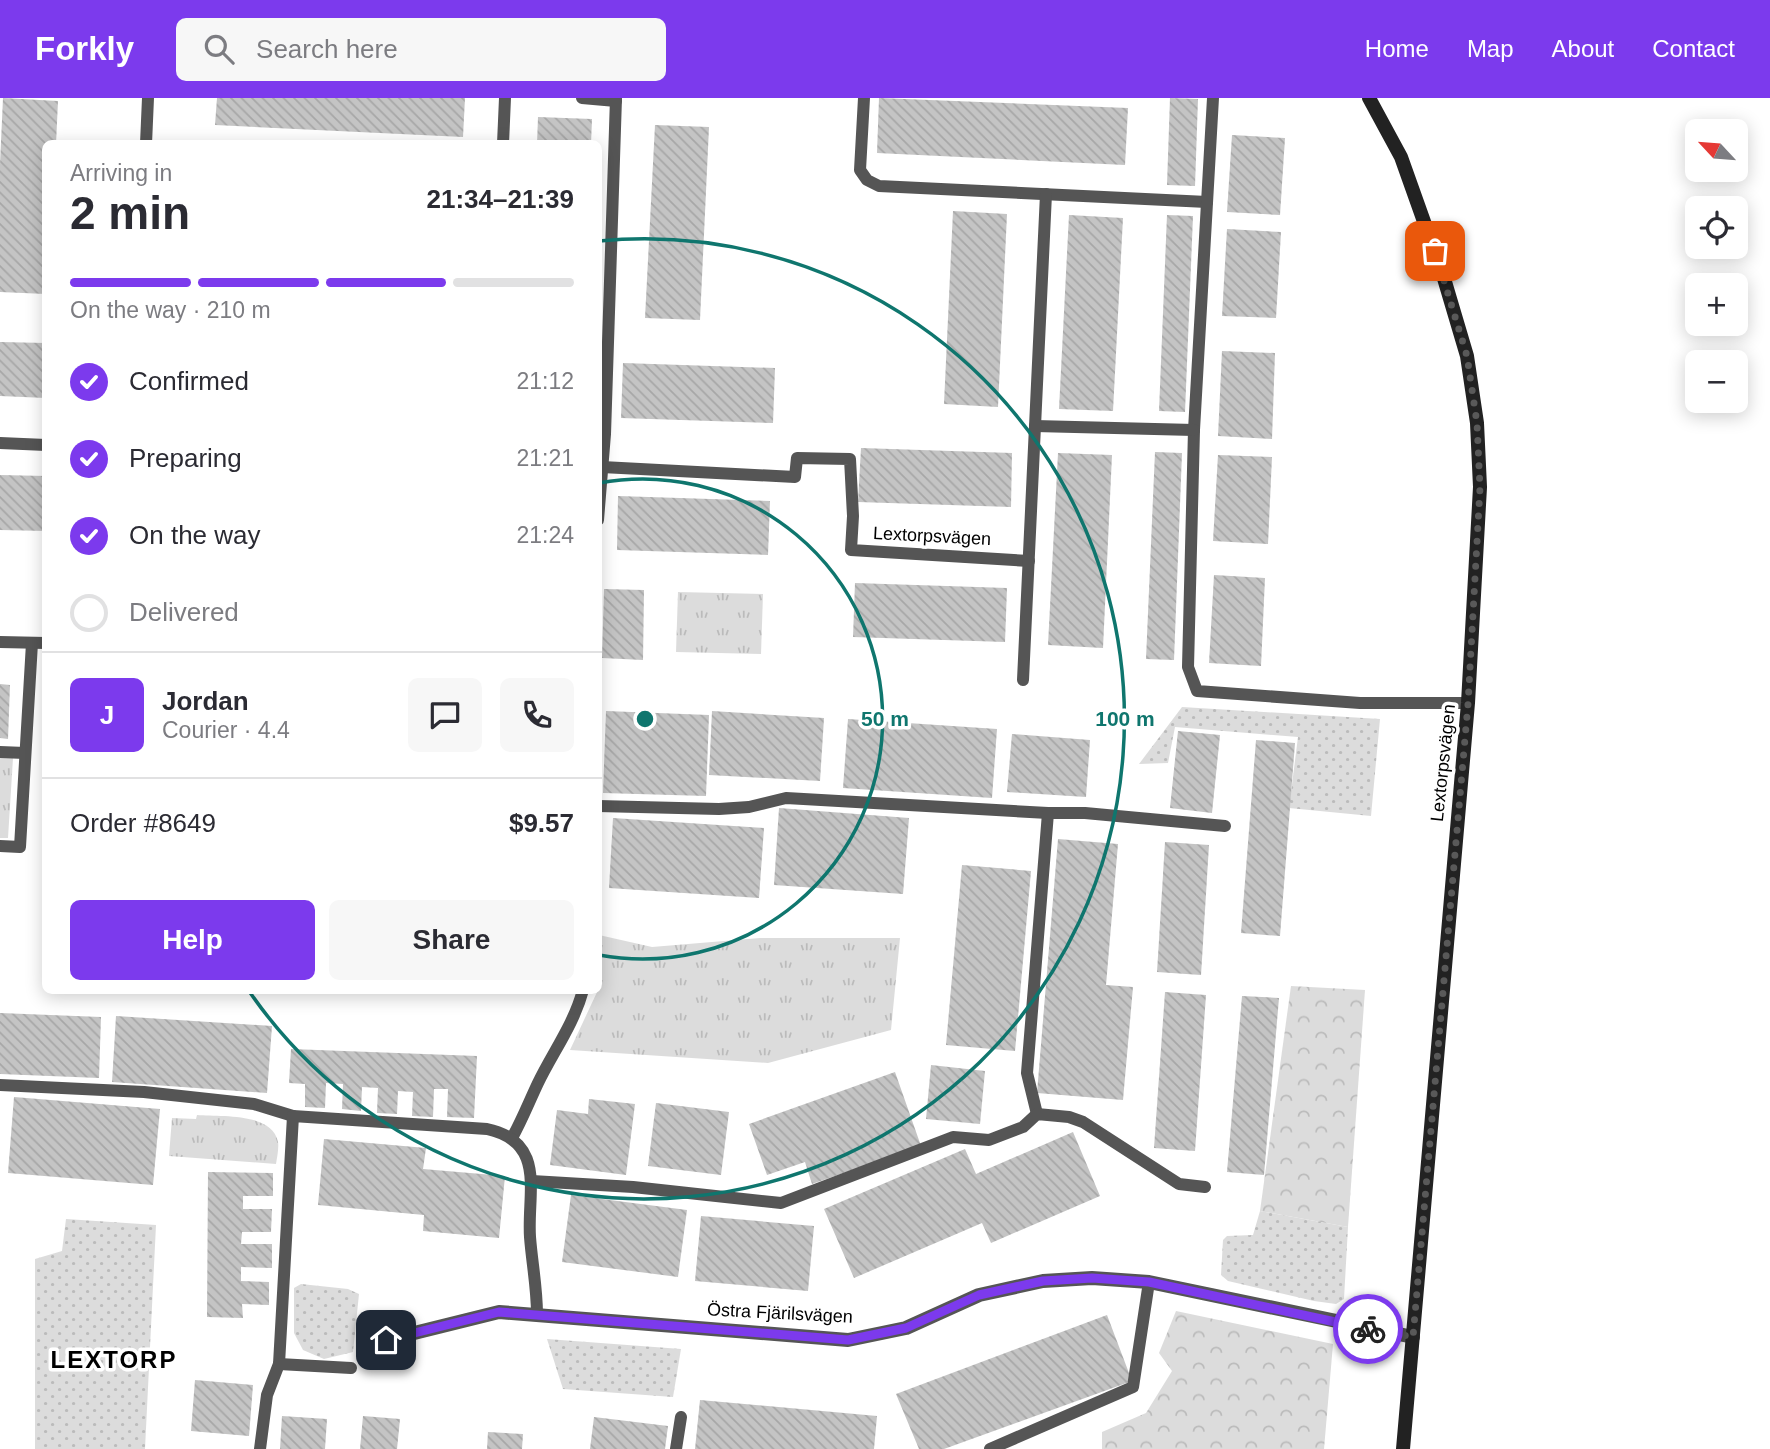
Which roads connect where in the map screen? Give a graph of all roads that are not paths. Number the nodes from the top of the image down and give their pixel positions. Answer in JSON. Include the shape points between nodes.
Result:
{"nodes":[{"id":1,"x":148,"y":98,"type":"edge"},
{"id":2,"x":505,"y":98,"type":"edge"},
{"id":3,"x":582,"y":98,"type":"edge"},
{"id":4,"x":864,"y":98,"type":"edge"},
{"id":5,"x":1213,"y":98,"type":"edge"},
{"id":6,"x":1369,"y":98,"type":"edge"},
{"id":7,"x":616,"y":99,"type":"edge"},
{"id":8,"x":146,"y":140,"type":"edge"},
{"id":9,"x":503,"y":140,"type":"edge"},
{"id":10,"x":1046,"y":194,"type":"junction"},
{"id":11,"x":1207,"y":202,"type":"junction"},
{"id":12,"x":603,"y":336,"type":"edge"},
{"id":13,"x":1035,"y":426,"type":"junction"},
{"id":14,"x":1194,"y":430,"type":"junction"},
{"id":15,"x":0,"y":443,"type":"edge"},
{"id":16,"x":42,"y":444,"type":"edge"},
{"id":17,"x":602,"y":467,"type":"joint"},
{"id":18,"x":1028,"y":561,"type":"junction"},
{"id":19,"x":0,"y":642,"type":"edge"},
{"id":20,"x":32,"y":643,"type":"junction"},
{"id":21,"x":42,"y":643,"type":"edge"},
{"id":22,"x":1023,"y":680,"type":"dead end"},
{"id":23,"x":1468,"y":704,"type":"junction"},
{"id":24,"x":0,"y":752,"type":"edge"},
{"id":25,"x":25,"y":753,"type":"junction"},
{"id":26,"x":602,"y":806,"type":"edge"},
{"id":27,"x":1048,"y":813,"type":"junction"},
{"id":28,"x":1225,"y":825,"type":"dead end"},
{"id":29,"x":0,"y":846,"type":"edge"},
{"id":30,"x":582,"y":994,"type":"edge"},
{"id":31,"x":0,"y":1085,"type":"edge"},
{"id":32,"x":1037,"y":1114,"type":"junction"},
{"id":33,"x":293,"y":1116,"type":"junction"},
{"id":34,"x":512,"y":1138,"type":"junction"},
{"id":35,"x":532,"y":1181,"type":"junction"},
{"id":36,"x":1205,"y":1187,"type":"dead end"},
{"id":37,"x":1149,"y":1282,"type":"junction"},
{"id":38,"x":537,"y":1314,"type":"junction"},
{"id":39,"x":1413,"y":1337,"type":"junction"},
{"id":40,"x":386,"y":1340,"type":"dead end"},
{"id":41,"x":279,"y":1364,"type":"junction"},
{"id":42,"x":351,"y":1368,"type":"dead end"},
{"id":43,"x":681,"y":1417,"type":"dead end"},
{"id":44,"x":260,"y":1449,"type":"edge"},
{"id":45,"x":676,"y":1449,"type":"edge"},
{"id":46,"x":990,"y":1449,"type":"edge"},
{"id":47,"x":1403,"y":1449,"type":"edge"}],
"edges":[{"from":1,"to":8,"type":"lane"},
{"from":2,"to":9,"type":"lane"},
{"from":3,"to":7,"type":"lane"},
{"from":4,"to":10,"type":"lane","via":[[860,170],[867,180],[879,186]]},
{"from":5,"to":11,"type":"lane"},
{"from":6,"to":23,"type":"street","name":"Lextorpsvägen","via":[[1401,158],[1467,356],[1480,488]]},
{"from":7,"to":12,"type":"lane"},
{"from":10,"to":11,"type":"lane"},
{"from":10,"to":13,"type":"lane"},
{"from":11,"to":14,"type":"lane"},
{"from":12,"to":17,"type":"lane"},
{"from":13,"to":14,"type":"lane"},
{"from":13,"to":18,"type":"lane"},
{"from":14,"to":23,"type":"lane","via":[[1188,667],[1197,691],[1360,703]]},
{"from":15,"to":16,"type":"lane"},
{"from":17,"to":18,"type":"lane","name":"Lextorpsvägen","via":[[795,477],[797,458],[850,459],[851,550]]},
{"from":18,"to":22,"type":"lane"},
{"from":19,"to":20,"type":"lane"},
{"from":20,"to":21,"type":"lane"},
{"from":20,"to":25,"type":"lane"},
{"from":23,"to":39,"type":"street","name":"Lextorpsvägen"},
{"from":24,"to":25,"type":"lane"},
{"from":25,"to":29,"type":"lane","via":[[20,847]]},
{"from":26,"to":27,"type":"lane","via":[[719,809],[786,798]]},
{"from":27,"to":28,"type":"lane"},
{"from":27,"to":32,"type":"lane","via":[[1027,1073]]},
{"from":30,"to":34,"type":"lane"},
{"from":31,"to":33,"type":"lane","via":[[144,1092],[254,1104]]},
{"from":32,"to":35,"type":"lane","via":[[1023,1127],[989,1140],[953,1137],[781,1203],[633,1186]]},
{"from":32,"to":36,"type":"lane","via":[[1083,1122],[1179,1184]]},
{"from":33,"to":34,"type":"lane","via":[[487,1129]]},
{"from":33,"to":41,"type":"lane"},
{"from":34,"to":35,"type":"lane","via":[[522,1148]]},
{"from":35,"to":38,"type":"lane","via":[[530,1236]]},
{"from":37,"to":38,"type":"street","name":"Östra Fjärilsvägen","via":[[1043,1281],[979,1295],[906,1328],[848,1340]]},
{"from":37,"to":39,"type":"street","name":"Östra Fjärilsvägen"},
{"from":37,"to":46,"type":"lane","via":[[1133,1387]]},
{"from":38,"to":40,"type":"street","name":"Östra Fjärilsvägen","via":[[499,1312]]},
{"from":39,"to":47,"type":"street","name":"Lextorpsvägen"},
{"from":41,"to":42,"type":"lane"},
{"from":41,"to":44,"type":"lane","via":[[267,1395]]},
{"from":43,"to":45,"type":"lane"}]}
